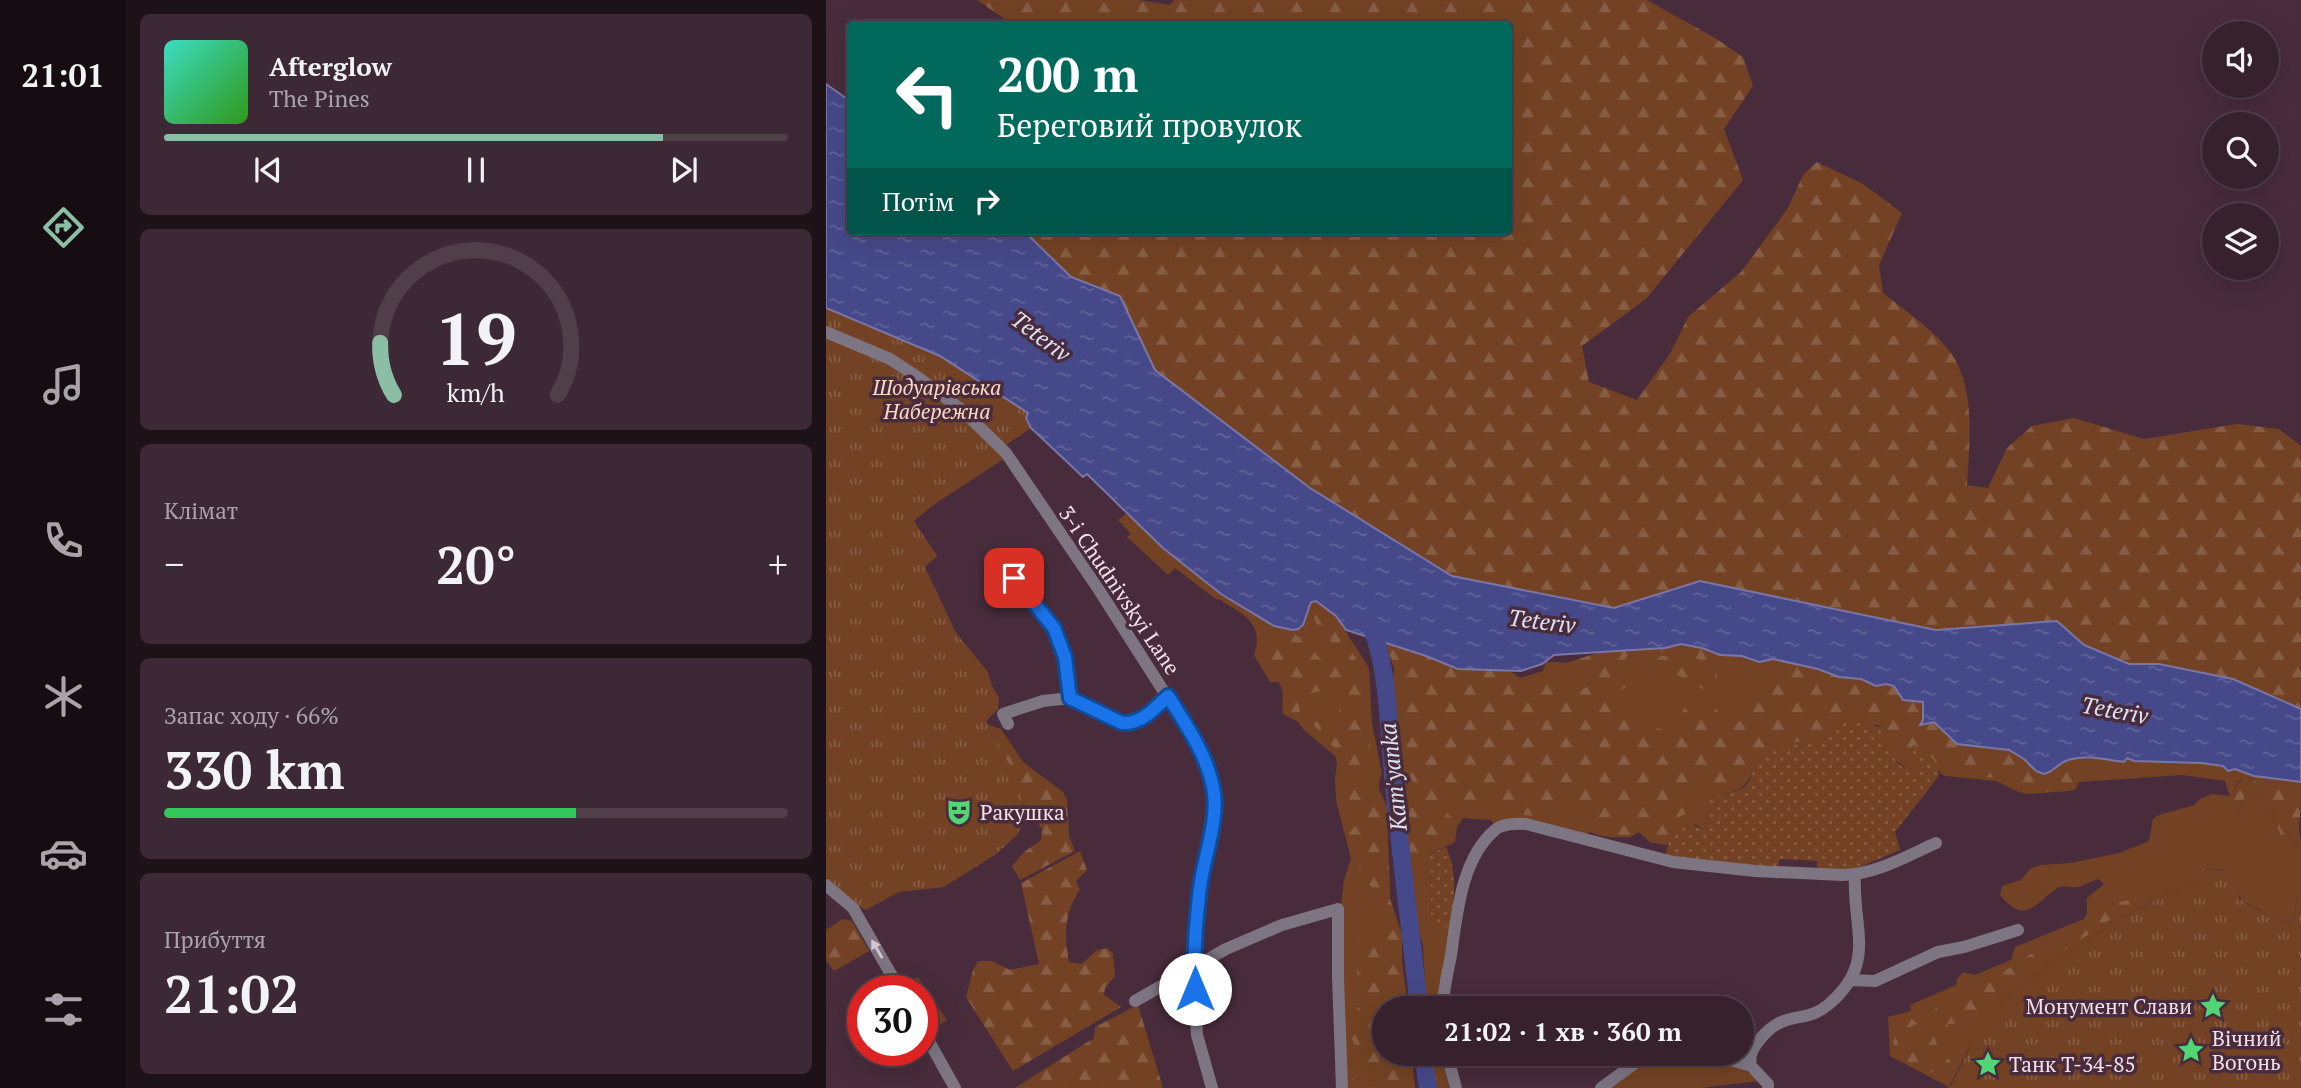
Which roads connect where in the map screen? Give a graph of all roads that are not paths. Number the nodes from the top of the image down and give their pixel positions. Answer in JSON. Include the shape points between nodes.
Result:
{"nodes":[{"id":1,"x":826,"y":331,"type":"edge"},
{"id":2,"x":1014,"y":578,"type":"dead end"},
{"id":3,"x":1168,"y":696,"type":"junction"},
{"id":4,"x":1070,"y":698,"type":"junction"},
{"id":5,"x":1008,"y":724,"type":"dead end"},
{"id":6,"x":1936,"y":843,"type":"dead end"},
{"id":7,"x":1855,"y":875,"type":"junction"},
{"id":8,"x":826,"y":885,"type":"edge"},
{"id":9,"x":2018,"y":930,"type":"dead end"},
{"id":10,"x":1194,"y":966,"type":"junction"},
{"id":11,"x":891,"y":975,"type":"edge"},
{"id":12,"x":1850,"y":980,"type":"junction"},
{"id":13,"x":1445,"y":996,"type":"edge"},
{"id":14,"x":1135,"y":1001,"type":"dead end"},
{"id":15,"x":1754,"y":1048,"type":"edge"},
{"id":16,"x":938,"y":1058,"type":"edge"},
{"id":17,"x":1450,"y":1066,"type":"edge"},
{"id":18,"x":1634,"y":1066,"type":"edge"},
{"id":19,"x":1751,"y":1066,"type":"edge"},
{"id":20,"x":955,"y":1088,"type":"edge"},
{"id":21,"x":1212,"y":1088,"type":"edge"},
{"id":22,"x":1342,"y":1088,"type":"edge"},
{"id":23,"x":1456,"y":1088,"type":"edge"},
{"id":24,"x":1601,"y":1088,"type":"edge"},
{"id":25,"x":1768,"y":1088,"type":"edge"}],
"edges":[{"from":1,"to":3,"type":"street","name":"3-i Chudnivskyi Lane","via":[[890,359],[919,378],[962,410],[1006,453]]},
{"from":2,"to":4,"type":"street","via":[[1054,628],[1065,657]]},
{"from":3,"to":4,"type":"street","via":[[1129,724]]},
{"from":3,"to":10,"type":"street","name":"3-i Chudnivskyi Lane","via":[[1203,753],[1214,791]]},
{"from":4,"to":5,"type":"street","via":[[1003,714]]},
{"from":6,"to":7,"type":"street"},
{"from":7,"to":12,"type":"street","via":[[1860,948]]},
{"from":7,"to":13,"type":"street","via":[[1673,862],[1543,827],[1508,825],[1496,829],[1468,871]]},
{"from":11,"to":8,"type":"street","one_way":true,"via":[[853,908]]},
{"from":9,"to":12,"type":"street","via":[[1938,952],[1875,981]]},
{"from":10,"to":14,"type":"street"},
{"from":10,"to":21,"type":"street","name":"3-i Chudnivskyi Lane","via":[[1197,1035]]},
{"from":10,"to":22,"type":"street","via":[[1282,925],[1338,909]]},
{"from":12,"to":15,"type":"street","via":[[1826,1007],[1773,1026]]},
{"from":16,"to":20,"type":"street"},
{"from":17,"to":23,"type":"street"},
{"from":18,"to":24,"type":"street"},
{"from":19,"to":25,"type":"street"}]}
